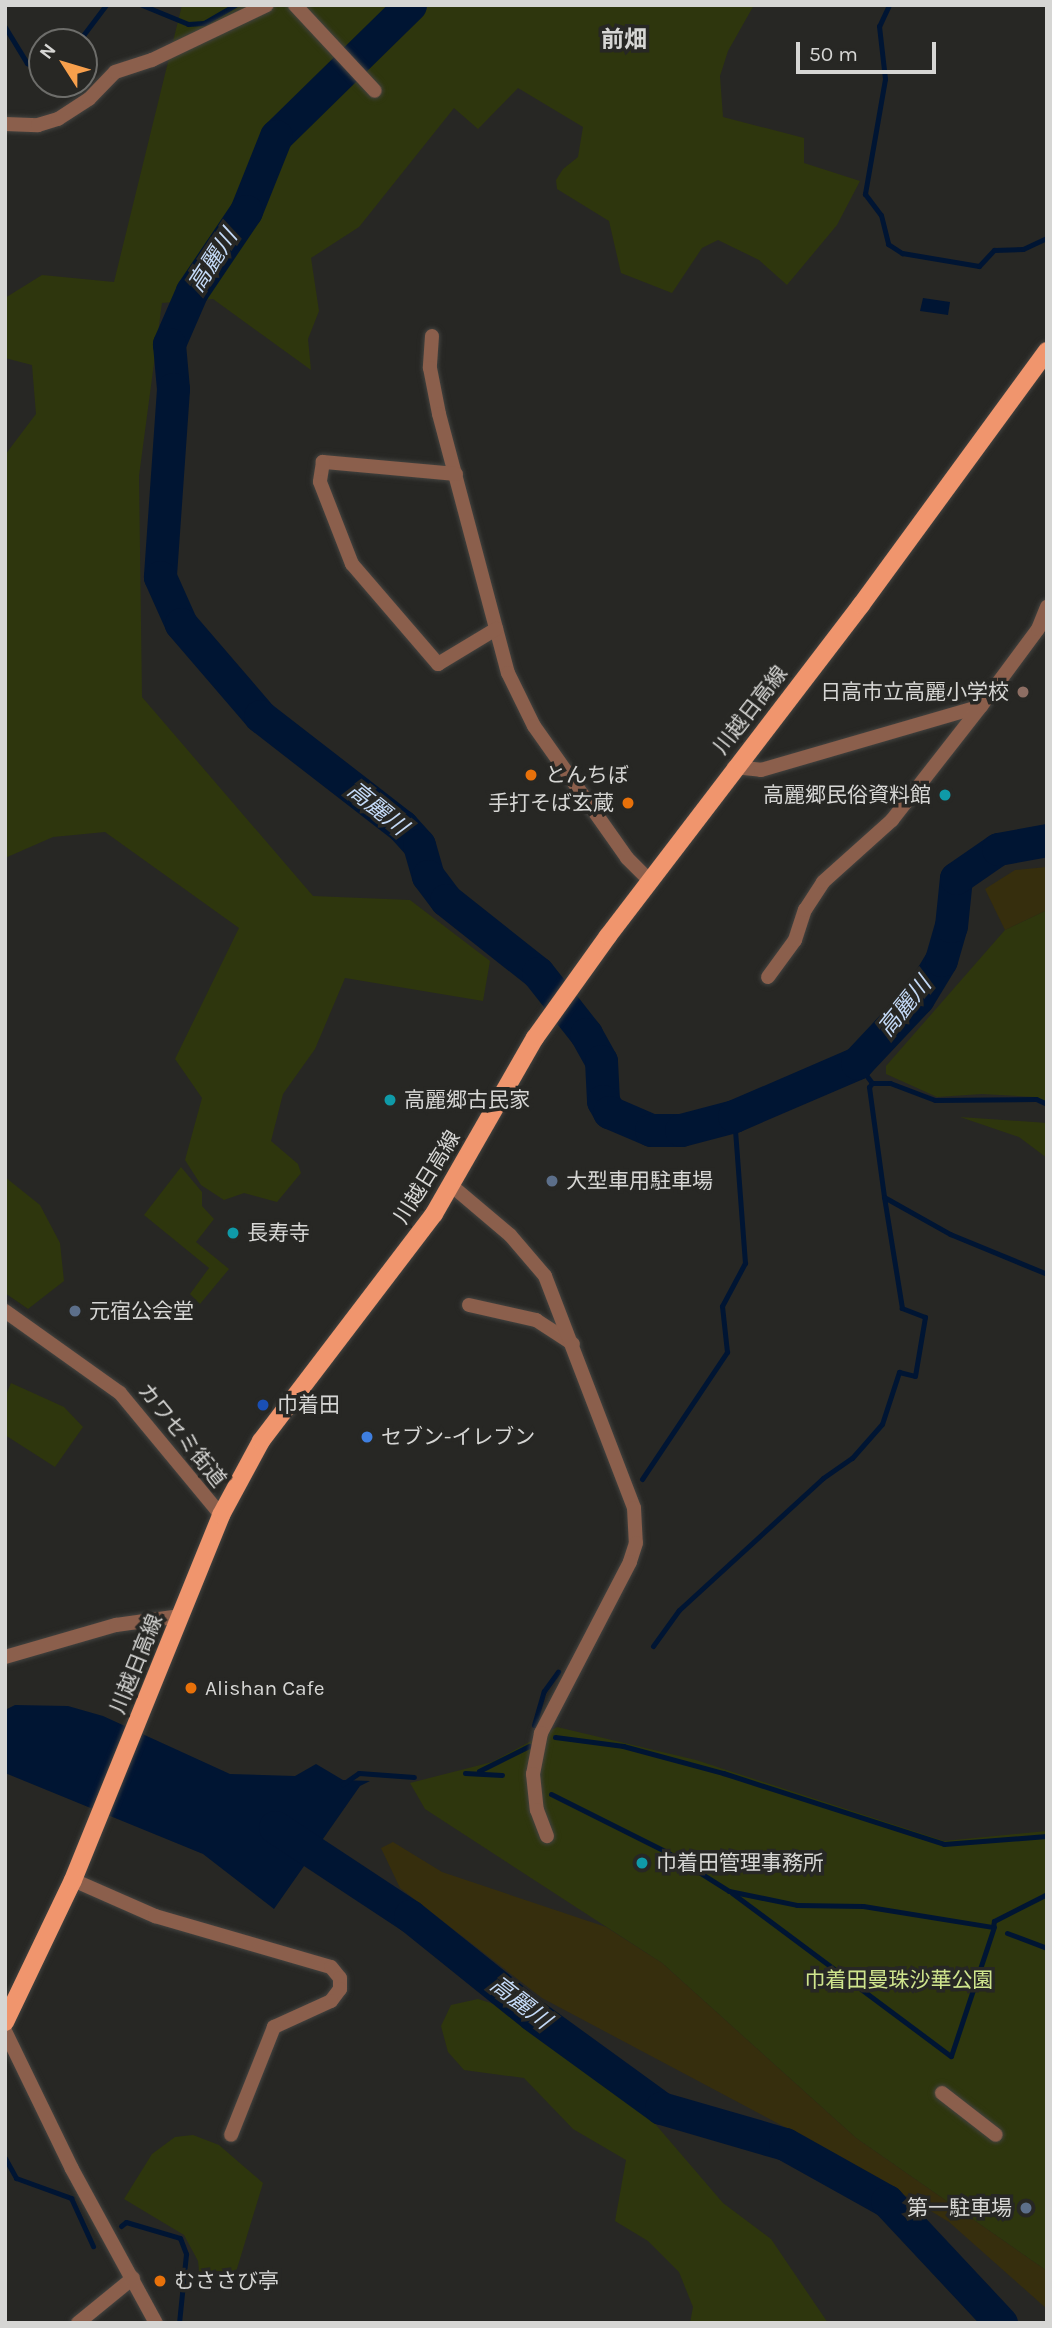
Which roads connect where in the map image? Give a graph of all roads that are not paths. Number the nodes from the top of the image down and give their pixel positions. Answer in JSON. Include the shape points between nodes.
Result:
{"nodes":[{"id":1,"x":267,"y":5,"type":"edge"},
{"id":2,"x":297,"y":8,"type":"edge"},
{"id":3,"x":375,"y":91,"type":"dead end"},
{"id":4,"x":5,"y":124,"type":"edge"},
{"id":5,"x":432,"y":336,"type":"dead end"},
{"id":6,"x":1047,"y":351,"type":"edge"},
{"id":7,"x":456,"y":474,"type":"junction"},
{"id":8,"x":1047,"y":607,"type":"edge"},
{"id":9,"x":496,"y":629,"type":"junction"},
{"id":10,"x":981,"y":706,"type":"junction"},
{"id":11,"x":734,"y":767,"type":"junction"},
{"id":12,"x":649,"y":880,"type":"junction"},
{"id":13,"x":768,"y":976,"type":"dead end"},
{"id":14,"x":452,"y":1186,"type":"junction"},
{"id":15,"x":468,"y":1305,"type":"dead end"},
{"id":16,"x":5,"y":1311,"type":"edge"},
{"id":17,"x":575,"y":1345,"type":"junction"},
{"id":18,"x":221,"y":1515,"type":"junction"},
{"id":19,"x":180,"y":1616,"type":"junction"},
{"id":20,"x":5,"y":1657,"type":"edge"},
{"id":21,"x":547,"y":1836,"type":"dead end"},
{"id":22,"x":73,"y":1880,"type":"junction"},
{"id":23,"x":5,"y":2022,"type":"edge"},
{"id":24,"x":5,"y":2031,"type":"edge"},
{"id":25,"x":942,"y":2093,"type":"dead end"},
{"id":26,"x":996,"y":2134,"type":"dead end"},
{"id":27,"x":231,"y":2135,"type":"dead end"},
{"id":28,"x":133,"y":2278,"type":"junction"},
{"id":29,"x":78,"y":2323,"type":"edge"},
{"id":30,"x":156,"y":2323,"type":"edge"}],
"edges":[{"from":1,"to":4,"type":"street","via":[[152,60],[115,72],[89,99],[58,119],[38,125]]},
{"from":2,"to":3,"type":"street"},
{"from":5,"to":7,"type":"street","via":[[430,368]]},
{"from":6,"to":11,"type":"main road","name":"川越日高線","via":[[861,605]]},
{"from":7,"to":9,"type":"street"},
{"from":7,"to":9,"type":"street","via":[[323,462],[320,482],[352,564],[438,664]]},
{"from":8,"to":10,"type":"street","via":[[1038,629]]},
{"from":9,"to":12,"type":"street","via":[[509,673],[534,726],[627,858]]},
{"from":10,"to":11,"type":"street","via":[[761,770]]},
{"from":10,"to":13,"type":"street","via":[[892,820],[823,882],[805,910],[795,940]]},
{"from":11,"to":12,"type":"main road","name":"川越日高線"},
{"from":12,"to":14,"type":"main road","name":"川越日高線","via":[[536,1038]]},
{"from":14,"to":17,"type":"street","via":[[510,1235],[545,1276]]},
{"from":14,"to":18,"type":"main road","name":"川越日高線","via":[[276,1416]]},
{"from":15,"to":17,"type":"street","via":[[536,1320]]},
{"from":16,"to":18,"type":"street","name":"カワセミ街道","via":[[120,1393]]},
{"from":17,"to":21,"type":"street","via":[[629,1488],[636,1543],[619,1588],[541,1734],[533,1774],[537,1810]]},
{"from":18,"to":19,"type":"main road","name":"川越日高線"},
{"from":19,"to":20,"type":"street","via":[[116,1625]]},
{"from":19,"to":22,"type":"main road","name":"川越日高線"},
{"from":22,"to":23,"type":"main road","name":"川越日高線"},
{"from":22,"to":27,"type":"street","via":[[155,1916],[331,1967],[340,1978],[331,2000],[274,2027]]},
{"from":24,"to":28,"type":"street","via":[[72,2169]]},
{"from":25,"to":26,"type":"street"},
{"from":28,"to":29,"type":"street"},
{"from":28,"to":30,"type":"street"}]}
